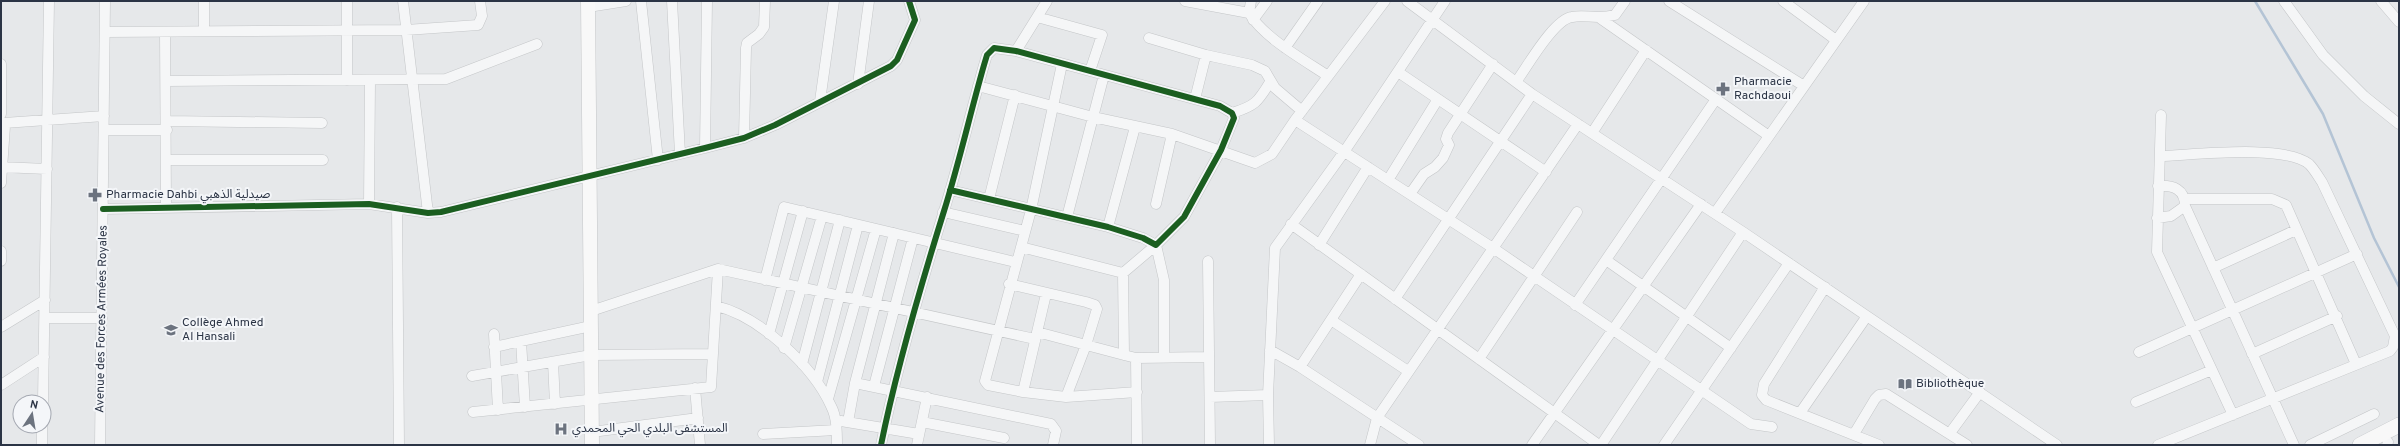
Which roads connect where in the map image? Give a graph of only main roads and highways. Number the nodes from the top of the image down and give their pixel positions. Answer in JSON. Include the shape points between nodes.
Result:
{"nodes":[{"id":1,"x":2399,"y":425,"type":"edge"},
{"id":2,"x":2360,"y":445,"type":"edge"}],
"edges":[{"from":1,"to":2,"type":"main road"}]}
